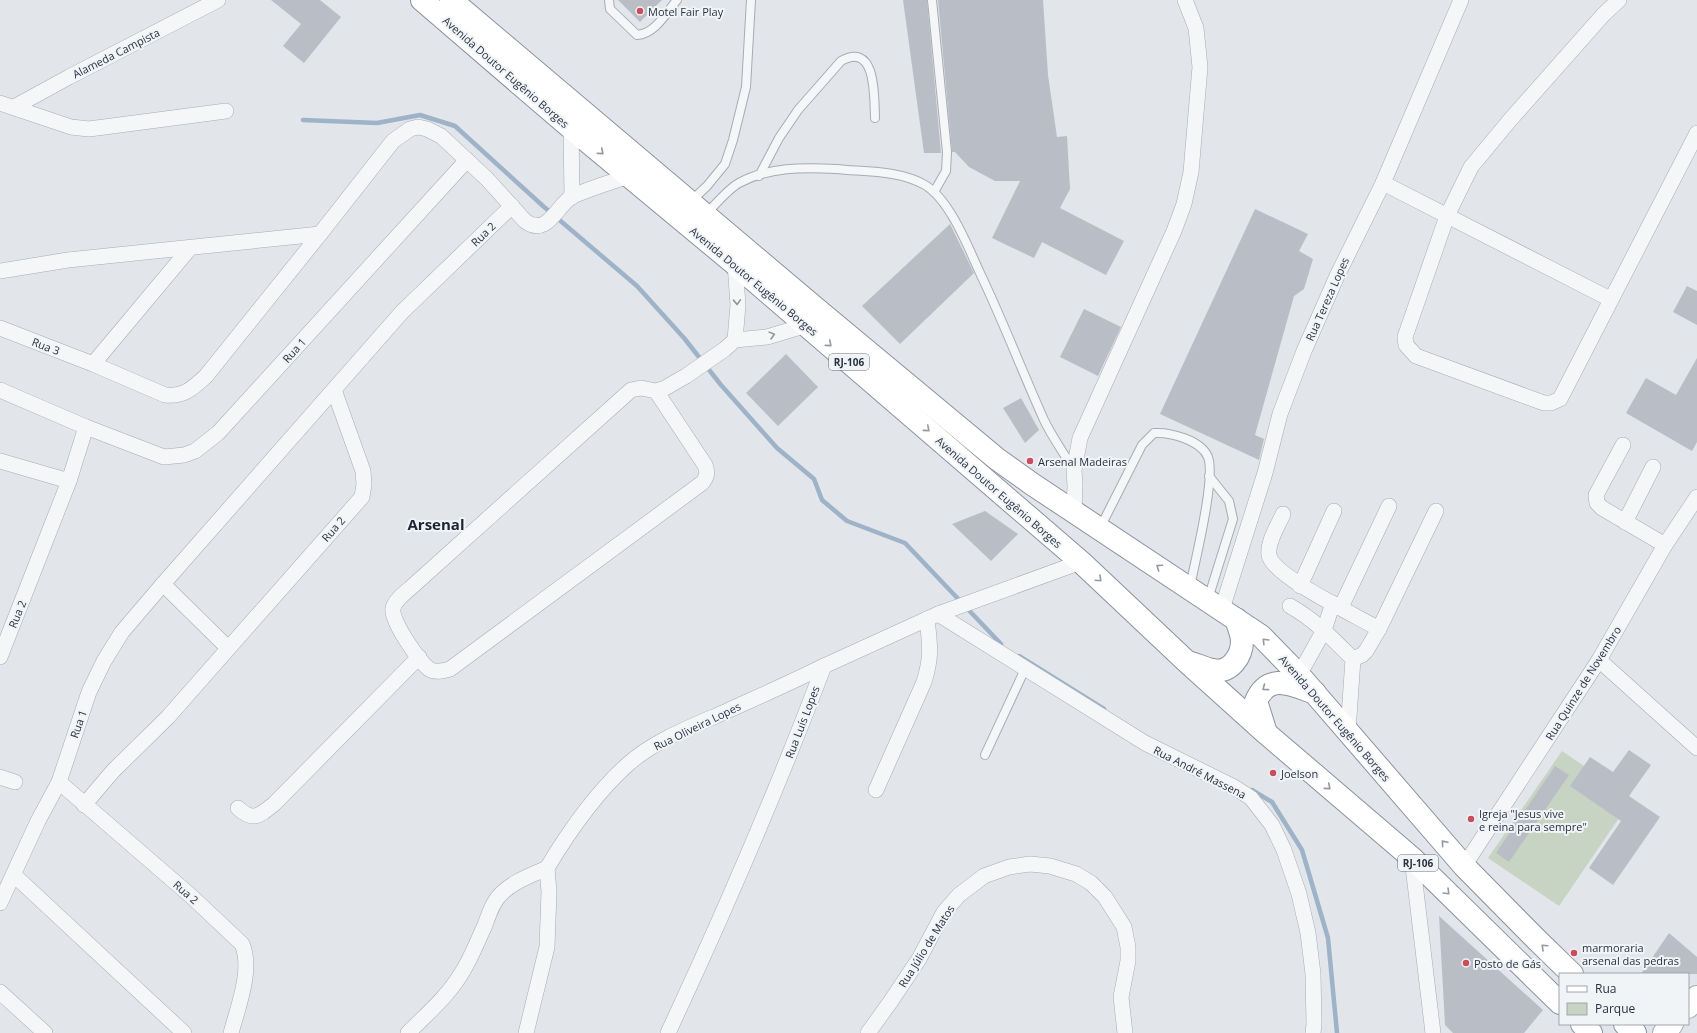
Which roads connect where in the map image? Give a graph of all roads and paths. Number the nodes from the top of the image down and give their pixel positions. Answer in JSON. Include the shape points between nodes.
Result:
{"nodes":[{"id":1,"x":218,"y":0,"type":"edge"},
{"id":2,"x":422,"y":0,"type":"edge"},
{"id":3,"x":451,"y":0,"type":"edge"},
{"id":4,"x":609,"y":0,"type":"edge"},
{"id":5,"x":677,"y":0,"type":"edge"},
{"id":6,"x":751,"y":0,"type":"edge"},
{"id":7,"x":932,"y":0,"type":"edge"},
{"id":8,"x":1185,"y":0,"type":"edge"},
{"id":9,"x":1461,"y":0,"type":"edge"},
{"id":10,"x":1619,"y":0,"type":"edge"},
{"id":11,"x":7,"y":105,"type":"edge"},
{"id":12,"x":226,"y":111,"type":"dead end"},
{"id":13,"x":875,"y":118,"type":"dead end"},
{"id":14,"x":571,"y":128,"type":"junction"},
{"id":15,"x":1697,"y":133,"type":"edge"},
{"id":16,"x":467,"y":160,"type":"junction"},
{"id":17,"x":629,"y":176,"type":"junction"},
{"id":18,"x":759,"y":176,"type":"junction"},
{"id":19,"x":1382,"y":183,"type":"junction"},
{"id":20,"x":934,"y":192,"type":"junction"},
{"id":21,"x":572,"y":197,"type":"junction"},
{"id":22,"x":512,"y":206,"type":"junction"},
{"id":23,"x":698,"y":208,"type":"junction"},
{"id":24,"x":1447,"y":216,"type":"junction"},
{"id":25,"x":320,"y":234,"type":"junction"},
{"id":26,"x":190,"y":248,"type":"junction"},
{"id":27,"x":735,"y":264,"type":"junction"},
{"id":28,"x":0,"y":270,"type":"edge"},
{"id":29,"x":1610,"y":300,"type":"junction"},
{"id":30,"x":807,"y":325,"type":"junction"},
{"id":31,"x":0,"y":328,"type":"edge"},
{"id":32,"x":735,"y":340,"type":"junction"},
{"id":33,"x":92,"y":364,"type":"junction"},
{"id":34,"x":0,"y":390,"type":"edge"},
{"id":35,"x":334,"y":390,"type":"junction"},
{"id":36,"x":656,"y":391,"type":"junction"},
{"id":37,"x":86,"y":427,"type":"junction"},
{"id":38,"x":1623,"y":445,"type":"dead end"},
{"id":39,"x":0,"y":461,"type":"edge"},
{"id":40,"x":1653,"y":468,"type":"dead end"},
{"id":41,"x":1074,"y":470,"type":"junction"},
{"id":42,"x":1209,"y":476,"type":"junction"},
{"id":43,"x":69,"y":482,"type":"junction"},
{"id":44,"x":1697,"y":497,"type":"edge"},
{"id":45,"x":1389,"y":506,"type":"dead end"},
{"id":46,"x":1074,"y":511,"type":"junction"},
{"id":47,"x":1334,"y":511,"type":"dead end"},
{"id":48,"x":1436,"y":511,"type":"dead end"},
{"id":49,"x":1283,"y":514,"type":"dead end"},
{"id":50,"x":1625,"y":522,"type":"junction"},
{"id":51,"x":1100,"y":528,"type":"junction"},
{"id":52,"x":1666,"y":545,"type":"junction"},
{"id":53,"x":1081,"y":562,"type":"junction"},
{"id":54,"x":163,"y":584,"type":"junction"},
{"id":55,"x":1300,"y":586,"type":"junction"},
{"id":56,"x":1190,"y":588,"type":"junction"},
{"id":57,"x":1337,"y":605,"type":"junction"},
{"id":58,"x":1290,"y":606,"type":"dead end"},
{"id":59,"x":1222,"y":610,"type":"junction"},
{"id":60,"x":932,"y":616,"type":"junction"},
{"id":61,"x":1379,"y":629,"type":"junction"},
{"id":62,"x":1324,"y":630,"type":"junction"},
{"id":63,"x":228,"y":648,"type":"junction"},
{"id":64,"x":0,"y":657,"type":"edge"},
{"id":65,"x":419,"y":657,"type":"junction"},
{"id":66,"x":1354,"y":659,"type":"junction"},
{"id":67,"x":1599,"y":660,"type":"junction"},
{"id":68,"x":1186,"y":662,"type":"junction"},
{"id":69,"x":824,"y":666,"type":"junction"},
{"id":70,"x":1025,"y":668,"type":"junction"},
{"id":71,"x":1300,"y":675,"type":"junction"},
{"id":72,"x":1315,"y":693,"type":"junction"},
{"id":73,"x":1348,"y":731,"type":"junction"},
{"id":74,"x":1267,"y":734,"type":"junction"},
{"id":75,"x":1697,"y":748,"type":"edge"},
{"id":76,"x":985,"y":755,"type":"dead end"},
{"id":77,"x":0,"y":777,"type":"edge"},
{"id":78,"x":15,"y":782,"type":"dead end"},
{"id":79,"x":59,"y":782,"type":"junction"},
{"id":80,"x":876,"y":790,"type":"dead end"},
{"id":81,"x":84,"y":805,"type":"junction"},
{"id":82,"x":238,"y":808,"type":"dead end"},
{"id":83,"x":1412,"y":858,"type":"junction"},
{"id":84,"x":1464,"y":866,"type":"junction"},
{"id":85,"x":547,"y":868,"type":"junction"},
{"id":86,"x":14,"y":875,"type":"junction"},
{"id":87,"x":0,"y":902,"type":"edge"},
{"id":88,"x":1571,"y":973,"type":"edge"},
{"id":89,"x":0,"y":992,"type":"edge"},
{"id":90,"x":1697,"y":997,"type":"edge"},
{"id":91,"x":1559,"y":1002,"type":"edge"},
{"id":92,"x":1689,"y":1006,"type":"edge"},
{"id":93,"x":1583,"y":1025,"type":"edge"},
{"id":94,"x":1626,"y":1025,"type":"edge"},
{"id":95,"x":1671,"y":1025,"type":"edge"},
{"id":96,"x":44,"y":1033,"type":"edge"},
{"id":97,"x":184,"y":1033,"type":"edge"},
{"id":98,"x":231,"y":1033,"type":"edge"},
{"id":99,"x":408,"y":1033,"type":"edge"},
{"id":100,"x":526,"y":1033,"type":"edge"},
{"id":101,"x":668,"y":1033,"type":"edge"},
{"id":102,"x":868,"y":1033,"type":"edge"},
{"id":103,"x":1125,"y":1033,"type":"edge"},
{"id":104,"x":1313,"y":1033,"type":"edge"},
{"id":105,"x":1433,"y":1033,"type":"edge"},
{"id":106,"x":1591,"y":1033,"type":"edge"},
{"id":107,"x":1635,"y":1033,"type":"edge"},
{"id":108,"x":1664,"y":1033,"type":"edge"}],
"edges":[{"from":1,"to":11,"type":"street","name":"Alameda Campista","via":[[69,77]]},
{"from":2,"to":14,"type":"main road","name":"Avenida Doutor Eugênio Borges","number":"RJ-106"},
{"from":3,"to":23,"type":"main road","name":"Avenida Doutor Eugênio Borges","number":"RJ-106"},
{"from":4,"to":5,"type":"lane","via":[[610,8],[637,35],[650,31]]},
{"from":6,"to":23,"type":"lane","via":[[746,87],[733,140],[725,164],[707,186]]},
{"from":7,"to":20,"type":"lane","via":[[947,152],[946,171]]},
{"from":8,"to":41,"type":"street","via":[[1196,28],[1200,67],[1191,172],[1186,198],[1174,231],[1080,438]]},
{"from":9,"to":19,"type":"street","name":"Rua Tereza Lopes"},
{"from":10,"to":24,"type":"street","via":[[1603,15],[1471,167]]},
{"from":11,"to":12,"type":"street","name":"Alameda Campista","via":[[71,127],[89,129]]},
{"from":13,"to":18,"type":"lane","via":[[872,74],[865,62],[856,57],[848,57],[836,66],[798,110],[779,138]]},
{"from":14,"to":17,"type":"main road","name":"Avenida Doutor Eugênio Borges","number":"RJ-106","one_way":true},
{"from":14,"to":21,"type":"street"},
{"from":15,"to":29,"type":"street"},
{"from":16,"to":22,"type":"street"},
{"from":16,"to":25,"type":"street","via":[[427,128],[410,129],[392,141]]},
{"from":16,"to":37,"type":"street","name":"Rua 1","via":[[204,446],[195,452],[164,457]]},
{"from":17,"to":21,"type":"street"},
{"from":17,"to":27,"type":"main road","name":"Avenida Doutor Eugênio Borges","number":"RJ-106"},
{"from":18,"to":20,"type":"lane","via":[[781,170],[813,167],[892,174],[911,178]]},
{"from":18,"to":23,"type":"lane","via":[[738,183]]},
{"from":19,"to":24,"type":"street"},
{"from":19,"to":59,"type":"street","name":"Rua Tereza Lopes","via":[[1337,276],[1280,414],[1265,473]]},
{"from":20,"to":41,"type":"lane","via":[[958,226],[1045,421]]},
{"from":21,"to":22,"type":"street","via":[[554,216],[535,226],[524,221]]},
{"from":22,"to":35,"type":"street","name":"Rua 2","via":[[402,312]]},
{"from":23,"to":46,"type":"main road","name":"Avenida Doutor Eugênio Borges","number":"RJ-106","via":[[997,458]]},
{"from":24,"to":29,"type":"street"},
{"from":24,"to":29,"type":"street","via":[[1405,337],[1406,346],[1416,356],[1544,404],[1552,403],[1560,399]]},
{"from":25,"to":26,"type":"street"},
{"from":25,"to":33,"type":"street","via":[[206,376],[186,392],[176,396],[165,395]]},
{"from":26,"to":28,"type":"street","via":[[68,260]]},
{"from":26,"to":33,"type":"street"},
{"from":27,"to":30,"type":"main road","name":"Avenida Doutor Eugênio Borges","number":"RJ-106"},
{"from":27,"to":32,"type":"street","one_way":true,"via":[[738,305]]},
{"from":32,"to":30,"type":"street","one_way":true,"via":[[767,337]]},
{"from":30,"to":53,"type":"main road","name":"Avenida Doutor Eugênio Borges","number":"RJ-106","one_way":true},
{"from":31,"to":33,"type":"street","name":"Rua 3"},
{"from":32,"to":36,"type":"street","via":[[686,376]]},
{"from":34,"to":37,"type":"street"},
{"from":35,"to":54,"type":"street","name":"Rua 1"},
{"from":35,"to":63,"type":"street","name":"Rua 2","via":[[363,471],[362,497]]},
{"from":36,"to":65,"type":"street","via":[[641,388],[631,390],[394,605],[393,616]]},
{"from":36,"to":65,"type":"street","via":[[705,465],[706,478],[702,483],[450,669],[442,672],[430,669]]},
{"from":37,"to":43,"type":"street","name":"Rua 2"},
{"from":38,"to":50,"type":"street","via":[[1596,495],[1597,503],[1602,508]]},
{"from":39,"to":43,"type":"street"},
{"from":40,"to":50,"type":"street"},
{"from":41,"to":46,"type":"street"},
{"from":42,"to":51,"type":"lane","via":[[1208,457],[1201,448],[1177,436],[1164,432],[1154,433],[1142,445]]},
{"from":42,"to":56,"type":"lane","via":[[1208,496]]},
{"from":42,"to":59,"type":"lane","via":[[1229,501],[1233,520]]},
{"from":43,"to":64,"type":"street","name":"Rua 2"},
{"from":44,"to":52,"type":"street","name":"Rua Quinze de Novembro"},
{"from":45,"to":57,"type":"street"},
{"from":46,"to":51,"type":"main road","name":"Avenida Doutor Eugênio Borges","number":"RJ-106"},
{"from":47,"to":55,"type":"street"},
{"from":48,"to":61,"type":"street"},
{"from":49,"to":55,"type":"street","via":[[1268,554],[1274,566]]},
{"from":50,"to":52,"type":"street"},
{"from":56,"to":51,"type":"main road","name":"Avenida Doutor Eugênio Borges","number":"RJ-106","one_way":true},
{"from":52,"to":67,"type":"street","name":"Rua Quinze de Novembro"},
{"from":53,"to":60,"type":"street"},
{"from":53,"to":68,"type":"main road","name":"Avenida Doutor Eugênio Borges","number":"RJ-106","one_way":true},
{"from":54,"to":63,"type":"street"},
{"from":54,"to":79,"type":"street","name":"Rua 1","via":[[122,632],[104,660],[89,692]]},
{"from":55,"to":57,"type":"street"},
{"from":56,"to":59,"type":"main road","name":"Avenida Doutor Eugênio Borges","number":"RJ-106"},
{"from":57,"to":61,"type":"street"},
{"from":57,"to":62,"type":"street"},
{"from":58,"to":62,"type":"street"},
{"from":59,"to":68,"type":"main road","via":[[1242,639],[1237,659],[1229,668],[1220,670]]},
{"from":71,"to":59,"type":"main road","name":"Avenida Doutor Eugênio Borges","number":"RJ-106","one_way":true,"via":[[1261,636]]},
{"from":60,"to":69,"type":"street"},
{"from":60,"to":70,"type":"street","name":"Rua André Massena"},
{"from":60,"to":80,"type":"street","via":[[929,664],[924,682]]},
{"from":61,"to":66,"type":"street","via":[[1366,651]]},
{"from":62,"to":66,"type":"street"},
{"from":62,"to":71,"type":"street"},
{"from":63,"to":81,"type":"street","via":[[168,717],[113,771]]},
{"from":65,"to":82,"type":"street","via":[[274,804],[257,816],[251,817]]},
{"from":66,"to":73,"type":"street"},
{"from":67,"to":75,"type":"street"},
{"from":67,"to":84,"type":"street","name":"Rua Quinze de Novembro"},
{"from":68,"to":74,"type":"main road","name":"Avenida Doutor Eugênio Borges","number":"RJ-106"},
{"from":69,"to":85,"type":"street","name":"Rua Oliveira Lopes","via":[[653,746],[627,765],[605,788],[571,830]]},
{"from":69,"to":101,"type":"street","name":"Rua Luís Lopes","via":[[728,900]]},
{"from":70,"to":76,"type":"lane"},
{"from":70,"to":104,"type":"street","name":"Rua André Massena","via":[[1145,743],[1251,798],[1272,825],[1284,850],[1299,894],[1308,933],[1313,974]]},
{"from":71,"to":72,"type":"main road","name":"Avenida Doutor Eugênio Borges","number":"RJ-106"},
{"from":72,"to":73,"type":"main road","name":"Avenida Doutor Eugênio Borges","number":"RJ-106"},
{"from":72,"to":74,"type":"main road","one_way":true,"via":[[1280,682],[1260,691],[1256,701]]},
{"from":84,"to":73,"type":"main road","name":"Avenida Doutor Eugênio Borges","number":"RJ-106","one_way":true},
{"from":74,"to":83,"type":"main road","name":"Avenida Doutor Eugênio Borges","number":"RJ-106","one_way":true},
{"from":77,"to":78,"type":"street"},
{"from":79,"to":81,"type":"street","name":"Rua 2"},
{"from":79,"to":86,"type":"street","name":"Rua 1"},
{"from":81,"to":98,"type":"street","name":"Rua 2","via":[[191,896],[242,944],[246,952],[246,961],[241,995]]},
{"from":83,"to":91,"type":"main road","name":"Avenida Doutor Eugênio Borges","number":"RJ-106","one_way":true},
{"from":83,"to":105,"type":"street"},
{"from":88,"to":84,"type":"main road","name":"Avenida Doutor Eugênio Borges","number":"RJ-106","one_way":true},
{"from":85,"to":99,"type":"street","via":[[502,893],[494,903],[461,975],[446,996]]},
{"from":85,"to":100,"type":"street","via":[[547,947]]},
{"from":86,"to":87,"type":"street","name":"Rua 1"},
{"from":86,"to":97,"type":"street"},
{"from":89,"to":96,"type":"street"},
{"from":90,"to":92,"type":"main road"},
{"from":93,"to":106,"type":"main road"},
{"from":94,"to":107,"type":"main road"},
{"from":95,"to":108,"type":"main road"},
{"from":102,"to":103,"type":"street","name":"Rua Júlio de Matos","via":[[919,959],[944,912],[959,895],[984,876],[1009,867],[1030,864],[1050,866],[1076,874],[1091,883],[1105,897],[1124,927],[1128,947],[1121,998]]}]}
